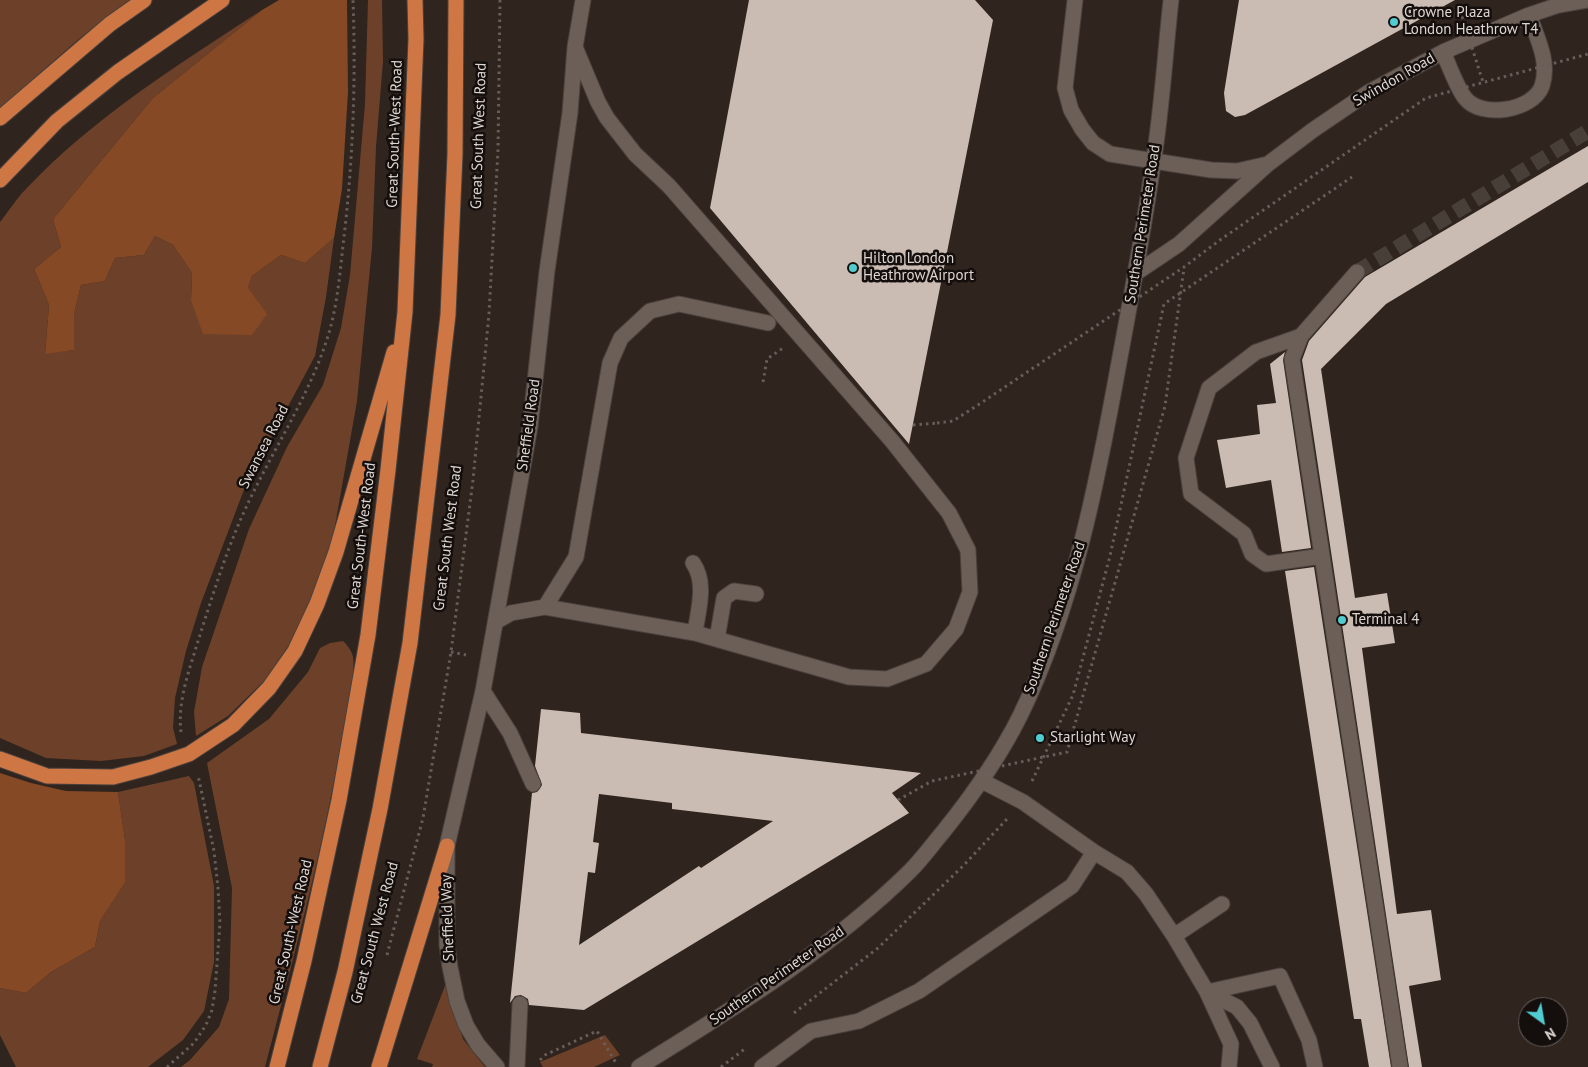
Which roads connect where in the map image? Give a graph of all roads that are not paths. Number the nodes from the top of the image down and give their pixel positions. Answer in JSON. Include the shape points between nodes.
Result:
{"nodes":[{"id":1,"x":144,"y":0,"type":"edge"},
{"id":2,"x":222,"y":0,"type":"edge"},
{"id":3,"x":415,"y":0,"type":"edge"},
{"id":4,"x":456,"y":0,"type":"edge"},
{"id":5,"x":583,"y":0,"type":"edge"},
{"id":6,"x":1075,"y":0,"type":"edge"},
{"id":7,"x":1171,"y":0,"type":"edge"},
{"id":8,"x":1588,"y":0,"type":"edge"},
{"id":9,"x":1528,"y":15,"type":"junction"},
{"id":10,"x":575,"y":47,"type":"junction"},
{"id":11,"x":1443,"y":52,"type":"junction"},
{"id":12,"x":0,"y":118,"type":"edge"},
{"id":13,"x":1154,"y":162,"type":"junction"},
{"id":14,"x":1268,"y":164,"type":"junction"},
{"id":15,"x":0,"y":180,"type":"edge"},
{"id":16,"x":1356,"y":272,"type":"tunnel mouth"},
{"id":17,"x":1136,"y":273,"type":"junction"},
{"id":18,"x":405,"y":312,"type":"junction"},
{"id":19,"x":768,"y":323,"type":"dead end"},
{"id":20,"x":1301,"y":336,"type":"junction"},
{"id":21,"x":1322,"y":556,"type":"junction"},
{"id":22,"x":694,"y":563,"type":"dead end"},
{"id":23,"x":756,"y":594,"type":"dead end"},
{"id":24,"x":545,"y":607,"type":"junction"},
{"id":25,"x":497,"y":621,"type":"junction"},
{"id":26,"x":694,"y":633,"type":"junction"},
{"id":27,"x":717,"y":639,"type":"junction"},
{"id":28,"x":483,"y":691,"type":"junction"},
{"id":29,"x":0,"y":759,"type":"edge"},
{"id":30,"x":982,"y":781,"type":"junction"},
{"id":31,"x":533,"y":784,"type":"dead end"},
{"id":32,"x":447,"y":846,"type":"junction"},
{"id":33,"x":1094,"y":852,"type":"junction"},
{"id":34,"x":1222,"y":904,"type":"dead end"},
{"id":35,"x":1174,"y":936,"type":"junction"},
{"id":36,"x":1207,"y":992,"type":"junction"},
{"id":37,"x":520,"y":1004,"type":"dead end"},
{"id":38,"x":276,"y":1067,"type":"edge"},
{"id":39,"x":320,"y":1067,"type":"edge"},
{"id":40,"x":379,"y":1067,"type":"edge"},
{"id":41,"x":497,"y":1067,"type":"edge"},
{"id":42,"x":517,"y":1067,"type":"edge"},
{"id":43,"x":638,"y":1067,"type":"edge"},
{"id":44,"x":762,"y":1067,"type":"edge"},
{"id":45,"x":1229,"y":1067,"type":"edge"},
{"id":46,"x":1272,"y":1067,"type":"edge"},
{"id":47,"x":1315,"y":1067,"type":"edge"},
{"id":48,"x":1400,"y":1067,"type":"edge"}],
"edges":[{"from":1,"to":12,"type":"highway","via":[[110,24]]},
{"from":2,"to":15,"type":"highway","via":[[118,72],[57,121]]},
{"from":3,"to":18,"type":"highway","name":"Great South-West Road","via":[[416,49]]},
{"from":4,"to":39,"type":"highway","name":"Great South West Road","via":[[455,144],[448,314],[410,643],[378,819],[345,972]]},
{"from":5,"to":10,"type":"street","name":"Sheffield Road"},
{"from":6,"to":13,"type":"street","name":"Swindon Road","via":[[1065,88],[1071,110],[1093,143],[1110,154]]},
{"from":7,"to":13,"type":"street","name":"Southern Perimeter Road"},
{"from":8,"to":9,"type":"street","name":"Swindon Road"},
{"from":9,"to":11,"type":"street","name":"Swindon Road"},
{"from":9,"to":11,"type":"street","via":[[1544,57],[1545,72],[1542,88],[1531,101],[1492,111],[1476,107],[1465,99]]},
{"from":10,"to":25,"type":"street","name":"Sheffield Road","via":[[570,113],[547,271],[530,427]]},
{"from":10,"to":27,"type":"street","via":[[598,102],[635,154],[669,186],[892,441],[949,513],[968,550],[970,592],[956,629],[926,664],[887,679],[849,678]]},
{"from":11,"to":14,"type":"street","name":"Swindon Road","via":[[1370,92]]},
{"from":13,"to":14,"type":"street","name":"Swindon Road","via":[[1237,171]]},
{"from":13,"to":17,"type":"street","name":"Southern Perimeter Road"},
{"from":14,"to":17,"type":"street","name":"Swindon Road","via":[[1179,244]]},
{"from":16,"to":20,"type":"street"},
{"from":17,"to":30,"type":"street","name":"Southern Perimeter Road","via":[[1081,548],[1040,672],[1018,719]]},
{"from":18,"to":29,"type":"highway","via":[[333,561],[295,650],[269,688],[233,725],[189,754],[152,768],[113,777],[46,776]]},
{"from":18,"to":38,"type":"highway","name":"Great South-West Road","via":[[366,645],[339,800],[304,961]]},
{"from":19,"to":24,"type":"street","via":[[679,304],[650,311],[621,338],[610,363],[576,557]]},
{"from":20,"to":21,"type":"street","via":[[1292,359]]},
{"from":20,"to":21,"type":"street","via":[[1256,352],[1209,388],[1186,458],[1191,494],[1244,534],[1252,554],[1266,564]]},
{"from":21,"to":48,"type":"street"},
{"from":22,"to":26,"type":"street","via":[[701,581]]},
{"from":23,"to":27,"type":"street","via":[[734,591],[724,598]]},
{"from":24,"to":25,"type":"street","via":[[511,613]]},
{"from":24,"to":26,"type":"street"},
{"from":25,"to":28,"type":"street","name":"Sheffield Road"},
{"from":26,"to":27,"type":"street"},
{"from":28,"to":31,"type":"street","via":[[510,733]]},
{"from":28,"to":32,"type":"street","name":"Sheffield Road"},
{"from":30,"to":33,"type":"street","via":[[1023,802]]},
{"from":30,"to":43,"type":"street","name":"Southern Perimeter Road","via":[[912,869],[872,907],[771,984]]},
{"from":32,"to":40,"type":"highway"},
{"from":32,"to":41,"type":"street","name":"Sheffield Way","via":[[446,935],[450,968],[466,1025]]},
{"from":33,"to":35,"type":"street","via":[[1127,872]]},
{"from":33,"to":44,"type":"street","via":[[1072,886],[919,991],[859,1021],[811,1031]]},
{"from":34,"to":35,"type":"street"},
{"from":35,"to":36,"type":"street"},
{"from":36,"to":45,"type":"street","via":[[1231,1044]]},
{"from":36,"to":46,"type":"street","via":[[1237,1007],[1250,1023]]},
{"from":36,"to":47,"type":"street","via":[[1280,976],[1309,1040]]},
{"from":37,"to":42,"type":"street"}]}
